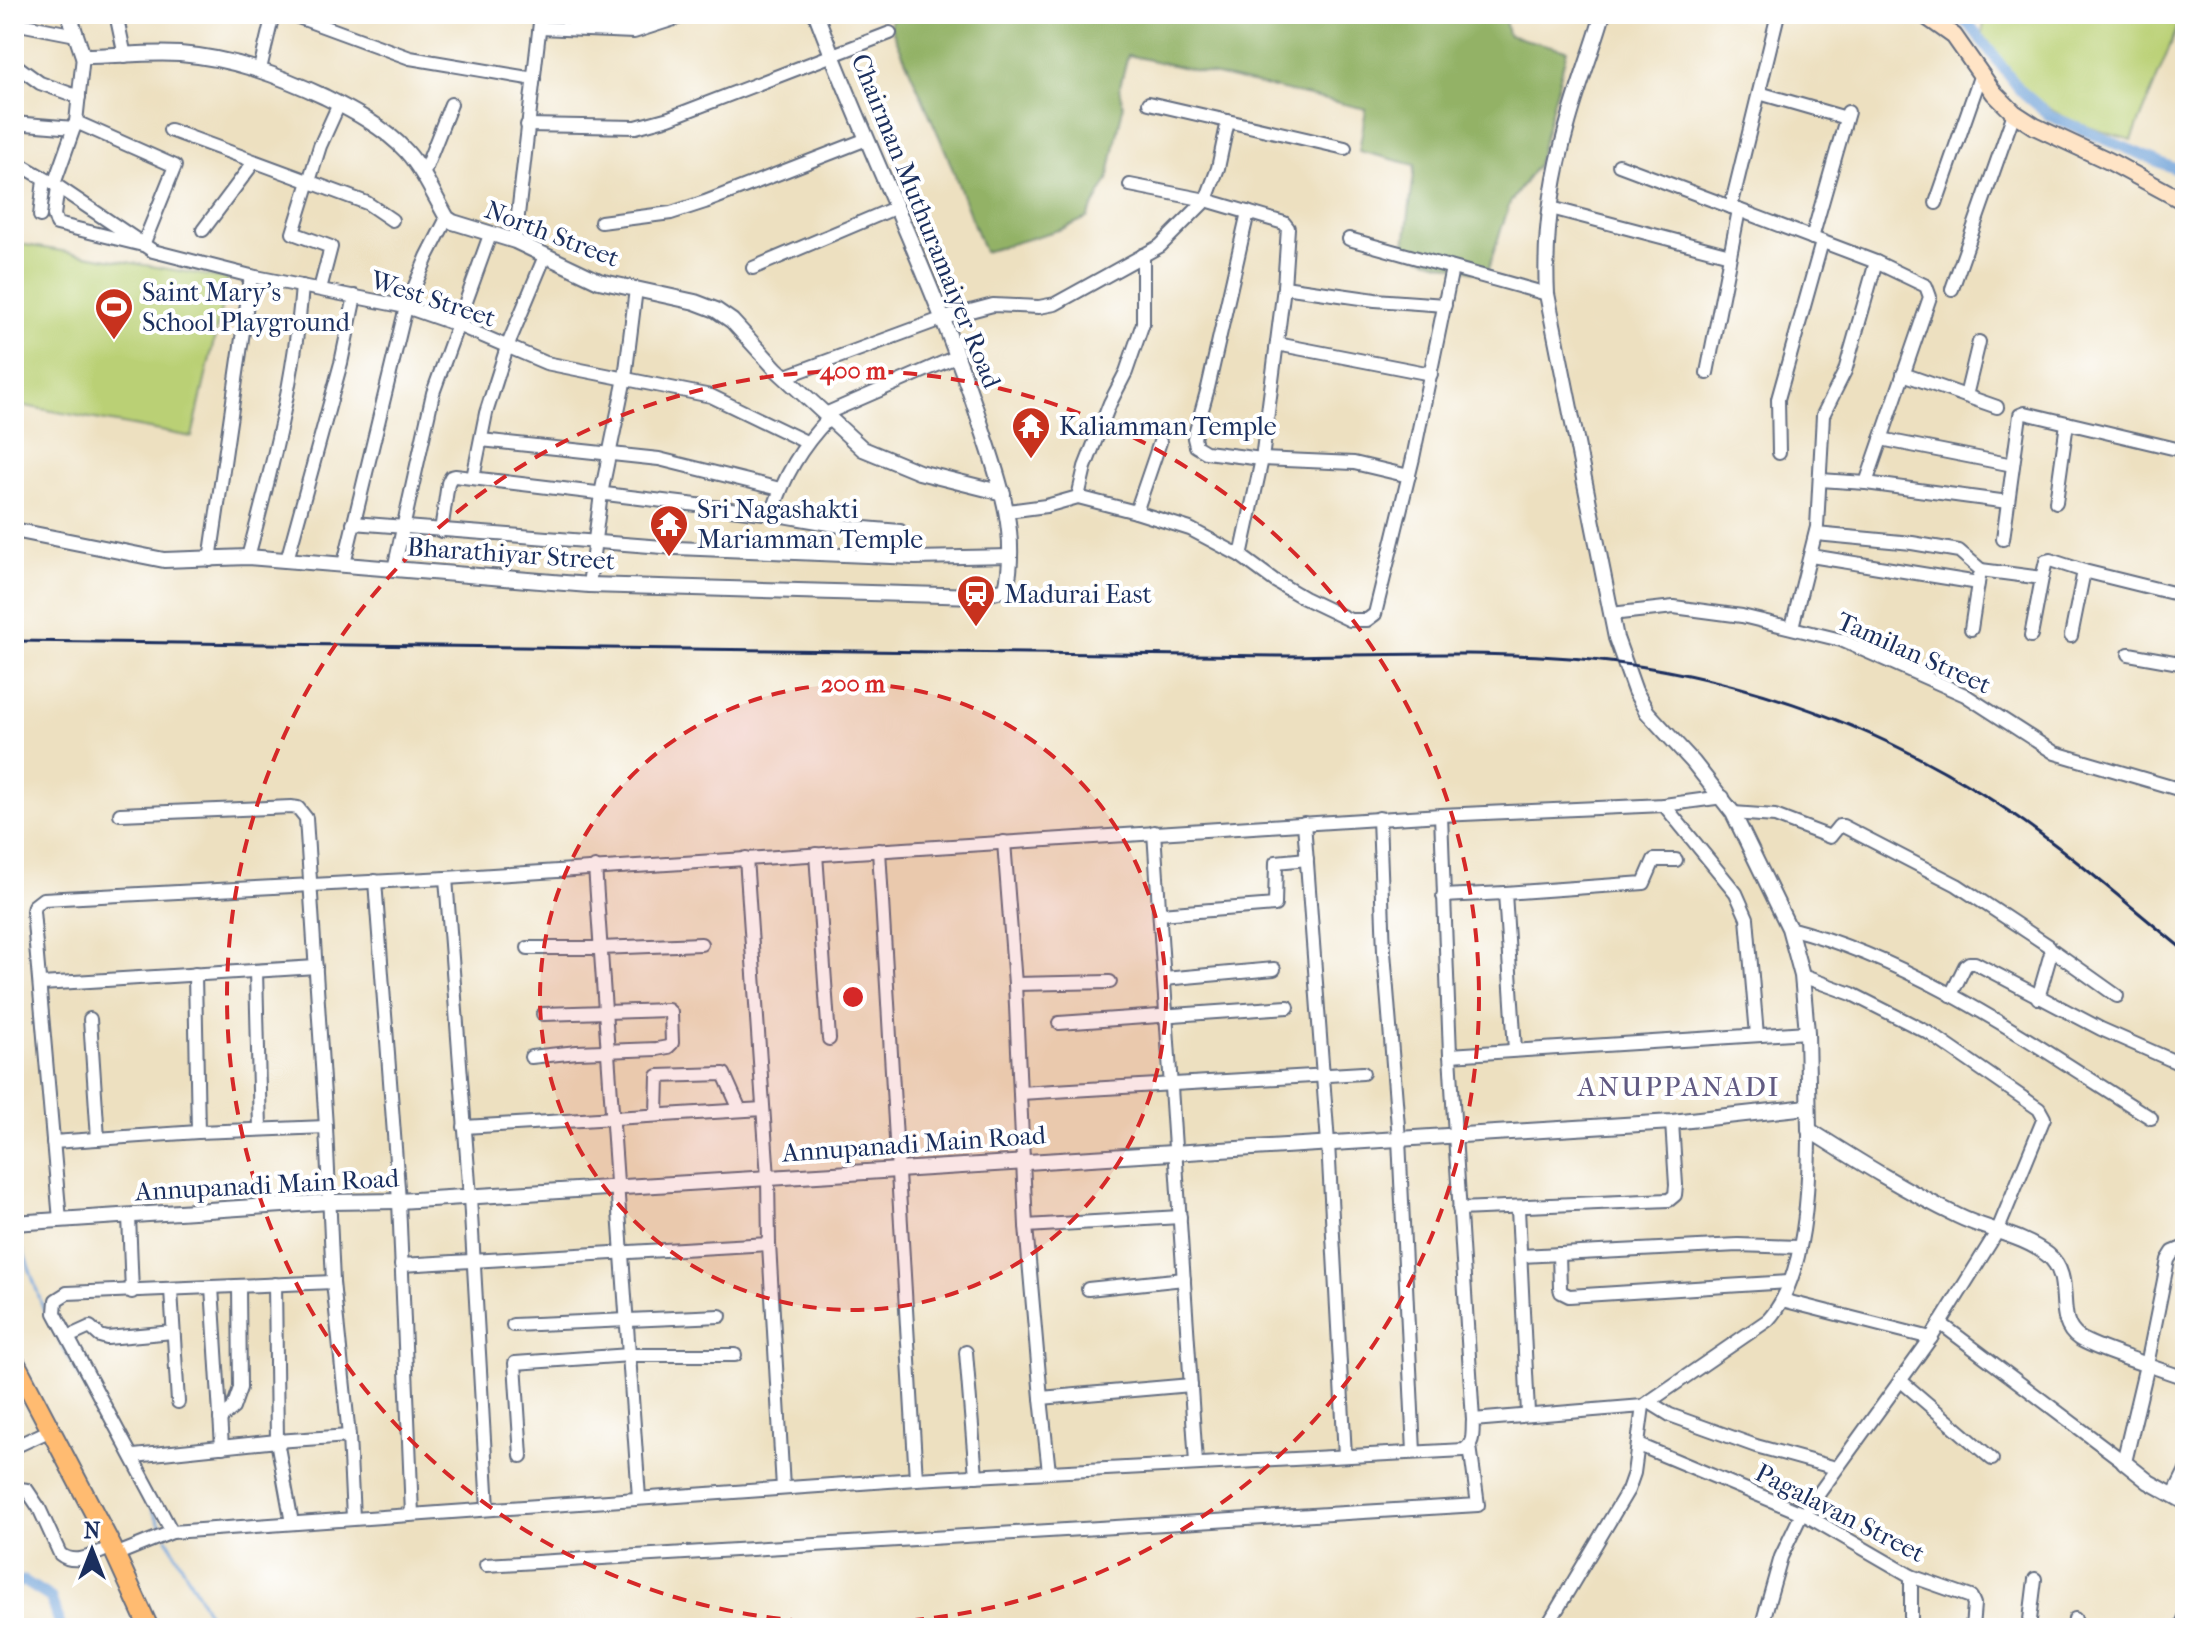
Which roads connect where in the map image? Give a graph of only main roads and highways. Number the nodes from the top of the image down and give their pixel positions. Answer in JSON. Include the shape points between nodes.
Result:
{"nodes":[{"id":1,"x":1923,"y":14,"type":"edge"},
{"id":2,"x":2184,"y":198,"type":"edge"},
{"id":3,"x":14,"y":1360,"type":"edge"},
{"id":4,"x":149,"y":1628,"type":"edge"}],
"edges":[{"from":1,"to":2,"type":"main road","via":[[1954,36],[2014,113]]},
{"from":3,"to":4,"type":"main road"}]}
